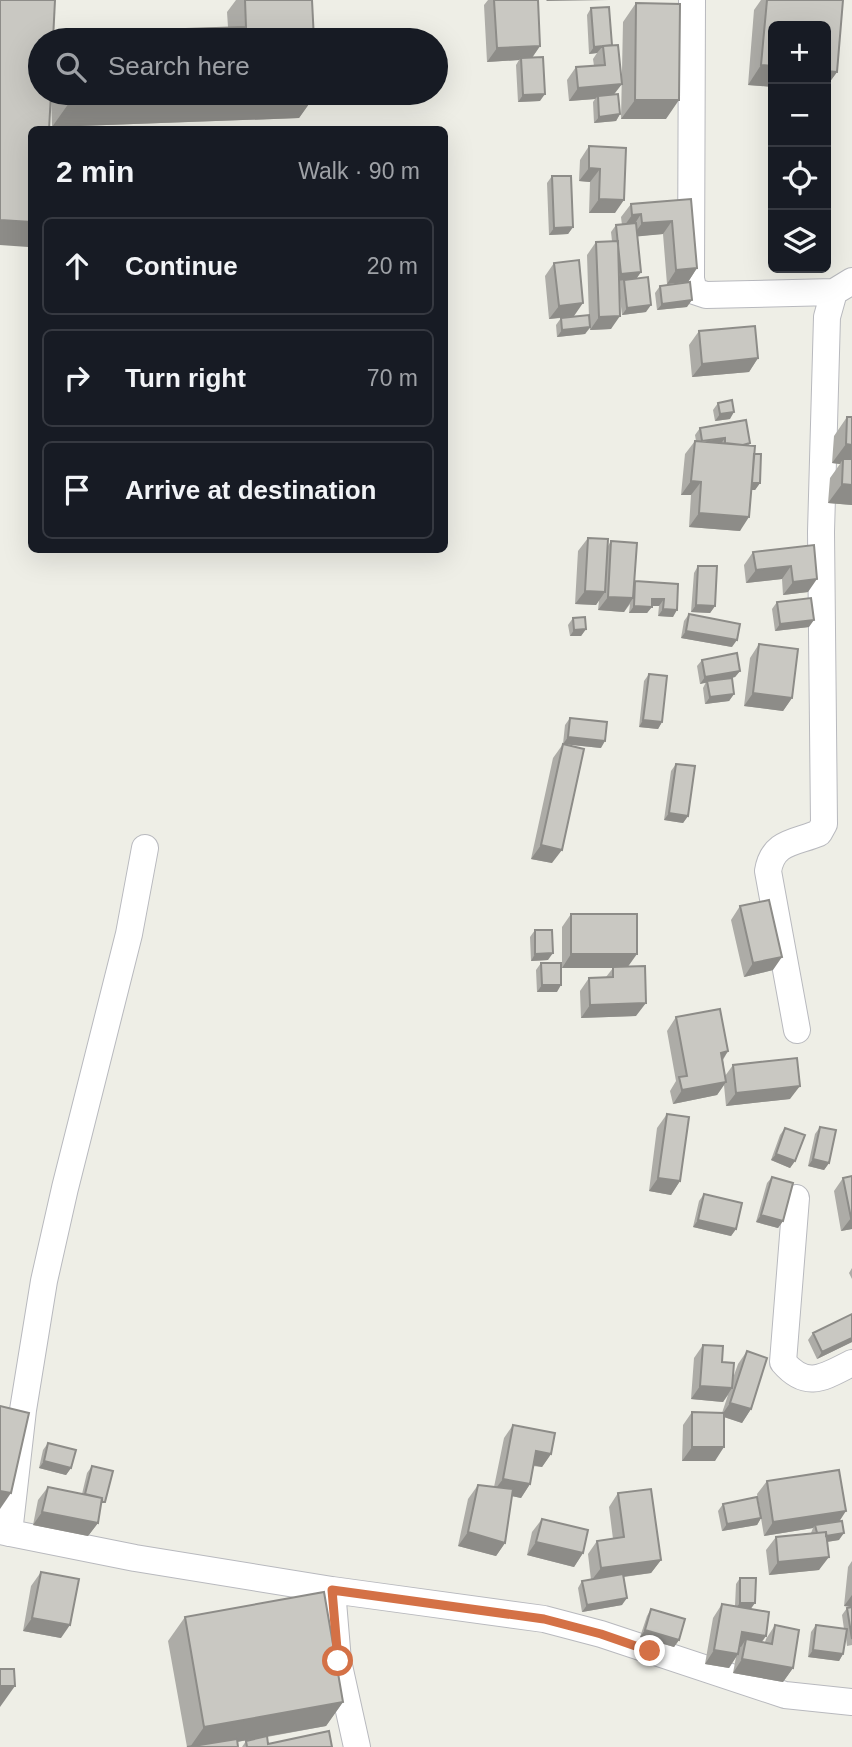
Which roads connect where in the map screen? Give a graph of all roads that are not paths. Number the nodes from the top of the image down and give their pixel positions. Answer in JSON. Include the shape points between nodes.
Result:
{"nodes":[{"id":1,"x":692,"y":0,"type":"edge"},
{"id":2,"x":843,"y":287,"type":"edge"},
{"id":3,"x":145,"y":848,"type":"dead end"},
{"id":4,"x":797,"y":1030,"type":"dead end"},
{"id":5,"x":796,"y":1198,"type":"dead end"},
{"id":6,"x":852,"y":1363,"type":"edge"},
{"id":7,"x":4,"y":1532,"type":"edge"},
{"id":8,"x":332,"y":1590,"type":"junction"},
{"id":9,"x":852,"y":1702,"type":"edge"},
{"id":10,"x":357,"y":1747,"type":"edge"}],
"edges":[{"from":1,"to":2,"type":"street","via":[[694,291],[706,295]]},
{"from":2,"to":4,"type":"street","via":[[827,317],[821,532],[824,824],[819,833],[782,845],[770,858],[768,871]]},
{"from":3,"to":7,"type":"street","via":[[129,934],[44,1281]]},
{"from":5,"to":6,"type":"street","via":[[783,1362],[804,1379],[821,1378]]},
{"from":7,"to":8,"type":"street"},
{"from":8,"to":9,"type":"street","via":[[544,1619],[785,1695]]},
{"from":8,"to":10,"type":"street","via":[[338,1661]]}]}
